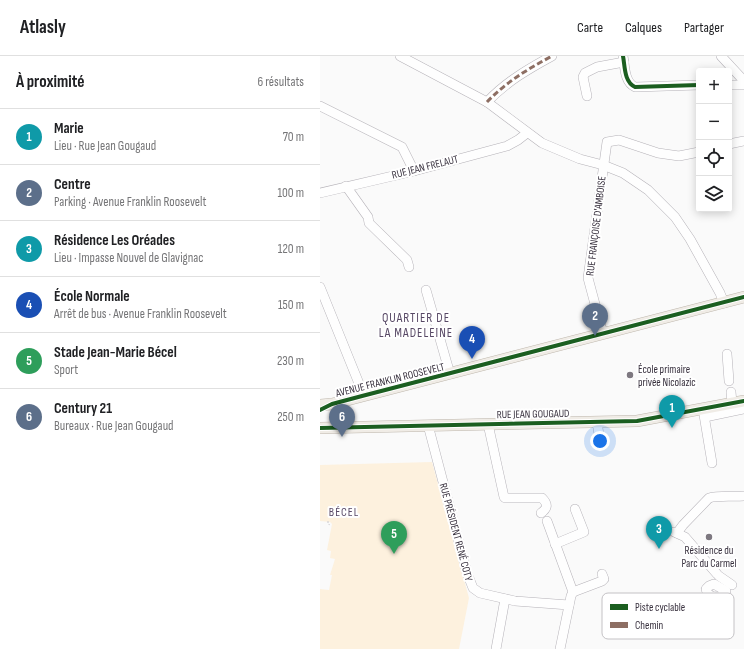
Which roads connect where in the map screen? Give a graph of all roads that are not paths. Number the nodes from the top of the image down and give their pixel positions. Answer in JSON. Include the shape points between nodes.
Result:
{"nodes":[{"id":1,"x":400,"y":56,"type":"edge"},
{"id":2,"x":552,"y":56,"type":"edge"},
{"id":3,"x":721,"y":56,"type":"edge"},
{"id":4,"x":624,"y":59,"type":"edge"},
{"id":5,"x":417,"y":60,"type":"edge"},
{"id":6,"x":744,"y":82,"type":"edge"},
{"id":7,"x":696,"y":85,"type":"edge"},
{"id":8,"x":732,"y":85,"type":"edge"},
{"id":9,"x":744,"y":85,"type":"edge"},
{"id":10,"x":587,"y":96,"type":"dead end"},
{"id":11,"x":488,"y":102,"type":"junction"},
{"id":12,"x":320,"y":106,"type":"edge"},
{"id":13,"x":527,"y":133,"type":"junction"},
{"id":14,"x":744,"y":141,"type":"edge"},
{"id":15,"x":732,"y":143,"type":"edge"},
{"id":16,"x":696,"y":153,"type":"edge"},
{"id":17,"x":603,"y":165,"type":"junction"},
{"id":18,"x":414,"y":171,"type":"junction"},
{"id":19,"x":346,"y":186,"type":"junction"},
{"id":20,"x":320,"y":193,"type":"edge"},
{"id":21,"x":409,"y":268,"type":"dead end"},
{"id":22,"x":320,"y":287,"type":"edge"},
{"id":23,"x":426,"y":290,"type":"dead end"},
{"id":24,"x":744,"y":298,"type":"edge"},
{"id":25,"x":724,"y":303,"type":"junction"},
{"id":26,"x":603,"y":334,"type":"junction"},
{"id":27,"x":727,"y":354,"type":"dead end"},
{"id":28,"x":450,"y":374,"type":"junction"},
{"id":29,"x":729,"y":381,"type":"dead end"},
{"id":30,"x":731,"y":392,"type":"dead end"},
{"id":31,"x":362,"y":396,"type":"junction"},
{"id":32,"x":744,"y":402,"type":"edge"},
{"id":33,"x":732,"y":403,"type":"junction"},
{"id":34,"x":332,"y":404,"type":"junction"},
{"id":35,"x":320,"y":405,"type":"edge"},
{"id":36,"x":744,"y":409,"type":"edge"},
{"id":37,"x":320,"y":410,"type":"edge"},
{"id":38,"x":704,"y":413,"type":"junction"},
{"id":39,"x":597,"y":422,"type":"junction"},
{"id":40,"x":488,"y":424,"type":"junction"},
{"id":41,"x":428,"y":425,"type":"junction"},
{"id":42,"x":320,"y":428,"type":"edge"},
{"id":43,"x":600,"y":441,"type":"dead end"},
{"id":44,"x":712,"y":463,"type":"dead end"},
{"id":45,"x":744,"y":496,"type":"edge"},
{"id":46,"x":575,"y":509,"type":"dead end"},
{"id":47,"x":541,"y":513,"type":"dead end"},
{"id":48,"x":547,"y":521,"type":"dead end"},
{"id":49,"x":555,"y":544,"type":"junction"},
{"id":50,"x":602,"y":574,"type":"dead end"},
{"id":51,"x":728,"y":591,"type":"dead end"},
{"id":52,"x":573,"y":592,"type":"junction"},
{"id":53,"x":505,"y":599,"type":"junction"},
{"id":54,"x":569,"y":605,"type":"junction"},
{"id":55,"x":496,"y":649,"type":"edge"},
{"id":56,"x":560,"y":649,"type":"edge"}],
"edges":[{"from":1,"to":5,"type":"street"},
{"from":2,"to":11,"type":"street","via":[[504,85]]},
{"from":3,"to":6,"type":"street"},
{"from":4,"to":7,"type":"street","via":[[628,82],[635,87]]},
{"from":4,"to":10,"type":"street","via":[[585,73],[583,77]]},
{"from":5,"to":11,"type":"street"},
{"from":8,"to":9,"type":"street"},
{"from":11,"to":13,"type":"street"},
{"from":12,"to":18,"type":"street","via":[[402,147]]},
{"from":13,"to":17,"type":"street","via":[[542,143],[580,159]]},
{"from":13,"to":18,"type":"street","name":"RUE JEAN FRELAUT","via":[[507,146]]},
{"from":14,"to":15,"type":"street"},
{"from":16,"to":17,"type":"street","name":"RUE FRANÇOISE D'AMBOISE","via":[[679,156],[658,153],[620,140],[610,140],[607,142]]},
{"from":17,"to":25,"type":"street","via":[[623,173],[648,190],[675,217],[690,239]]},
{"from":17,"to":26,"type":"street","name":"RUE FRANÇOISE D'AMBOISE","via":[[588,278]]},
{"from":18,"to":19,"type":"street","name":"RUE JEAN FRELAUT"},
{"from":19,"to":20,"type":"street","name":"RUE JEAN FRELAUT"},
{"from":19,"to":21,"type":"street","via":[[368,217],[369,223],[407,260]]},
{"from":22,"to":31,"type":"street"},
{"from":23,"to":28,"type":"street"},
{"from":24,"to":25,"type":"main road","name":"AVENUE FRANKLIN ROOSEVELT"},
{"from":25,"to":26,"type":"main road","name":"AVENUE FRANKLIN ROOSEVELT"},
{"from":26,"to":28,"type":"main road","name":"AVENUE FRANKLIN ROOSEVELT"},
{"from":27,"to":29,"type":"street"},
{"from":28,"to":31,"type":"main road","name":"AVENUE FRANKLIN ROOSEVELT"},
{"from":30,"to":33,"type":"street"},
{"from":31,"to":34,"type":"main road","name":"AVENUE FRANKLIN ROOSEVELT"},
{"from":32,"to":33,"type":"main road","name":"RUE JEAN GOUGAUD"},
{"from":33,"to":38,"type":"main road","name":"RUE JEAN GOUGAUD"},
{"from":34,"to":35,"type":"main road"},
{"from":34,"to":37,"type":"street","name":"AVENUE FRANKLIN ROOSEVELT"},
{"from":36,"to":38,"type":"street"},
{"from":38,"to":39,"type":"main road","name":"RUE JEAN GOUGAUD","via":[[646,420]]},
{"from":38,"to":44,"type":"street"},
{"from":39,"to":40,"type":"main road","name":"RUE JEAN GOUGAUD"},
{"from":39,"to":43,"type":"street"},
{"from":40,"to":41,"type":"main road","name":"RUE JEAN GOUGAUD"},
{"from":40,"to":47,"type":"street","via":[[505,498],[542,498],[547,506]]},
{"from":41,"to":42,"type":"main road","name":"RUE JEAN GOUGAUD"},
{"from":41,"to":53,"type":"street","name":"RUE PRÉSIDENT RENÉ COTY","via":[[471,586],[477,592]]},
{"from":45,"to":51,"type":"street","via":[[709,498],[675,532],[692,544]]},
{"from":46,"to":49,"type":"street","via":[[586,535]]},
{"from":48,"to":49,"type":"street"},
{"from":49,"to":52,"type":"street"},
{"from":50,"to":52,"type":"street","via":[[602,581]]},
{"from":52,"to":54,"type":"street"},
{"from":53,"to":54,"type":"street","name":"RUE PRÉSIDENT RENÉ COTY"},
{"from":53,"to":55,"type":"street"},
{"from":54,"to":56,"type":"street"}]}
